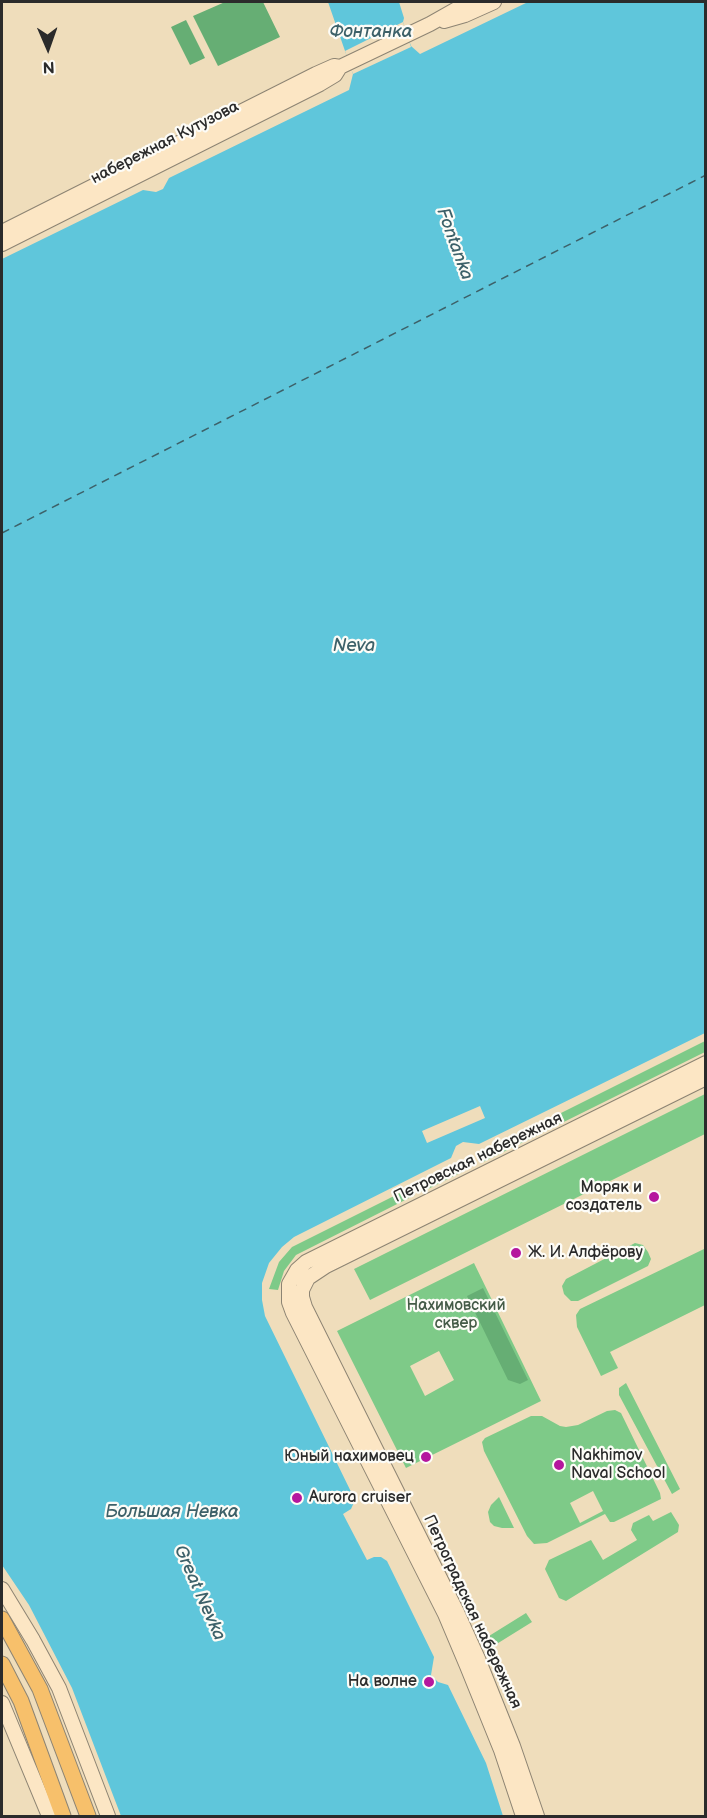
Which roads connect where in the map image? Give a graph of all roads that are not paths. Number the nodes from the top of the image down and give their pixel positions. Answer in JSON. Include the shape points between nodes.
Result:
{"nodes":[{"id":1,"x":469,"y":2,"type":"edge"},
{"id":2,"x":494,"y":2,"type":"edge"},
{"id":3,"x":430,"y":24,"type":"junction"},
{"id":4,"x":344,"y":65,"type":"junction"},
{"id":5,"x":2,"y":232,"type":"edge"},
{"id":6,"x":2,"y":244,"type":"edge"},
{"id":7,"x":705,"y":1063,"type":"edge"},
{"id":8,"x":705,"y":1078,"type":"edge"},
{"id":9,"x":295,"y":1300,"type":"junction"},
{"id":10,"x":2,"y":1589,"type":"edge"},
{"id":11,"x":2,"y":1619,"type":"edge"},
{"id":12,"x":2,"y":1664,"type":"edge"},
{"id":13,"x":2,"y":1703,"type":"edge"},
{"id":14,"x":49,"y":1816,"type":"edge"},
{"id":15,"x":63,"y":1816,"type":"edge"},
{"id":16,"x":88,"y":1816,"type":"edge"},
{"id":17,"x":108,"y":1816,"type":"edge"},
{"id":18,"x":523,"y":1816,"type":"edge"},
{"id":19,"x":537,"y":1816,"type":"edge"}],
"edges":[{"from":1,"to":3,"type":"main road"},
{"from":2,"to":3,"type":"main road"},
{"from":3,"to":4,"type":"main road"},
{"from":4,"to":5,"type":"main road","name":"набережная Кутузова","via":[[315,74]]},
{"from":4,"to":6,"type":"main road","name":"набережная Кутузова","via":[[320,84]]},
{"from":7,"to":9,"type":"main road","name":"Петровская набережная","via":[[306,1262],[291,1279],[288,1290]]},
{"from":8,"to":9,"type":"main road","name":"Петровская набережная","via":[[326,1266],[304,1282]]},
{"from":9,"to":18,"type":"main road","name":"Петроградская набережная","via":[[445,1614],[501,1750]]},
{"from":9,"to":19,"type":"main road","name":"Петроградская набережная","via":[[460,1620],[513,1746]]},
{"from":10,"to":17,"type":"main road","via":[[59,1688]]},
{"from":11,"to":16,"type":"main road","via":[[40,1689]]},
{"from":12,"to":15,"type":"main road","via":[[21,1701]]},
{"from":13,"to":14,"type":"main road"}]}
